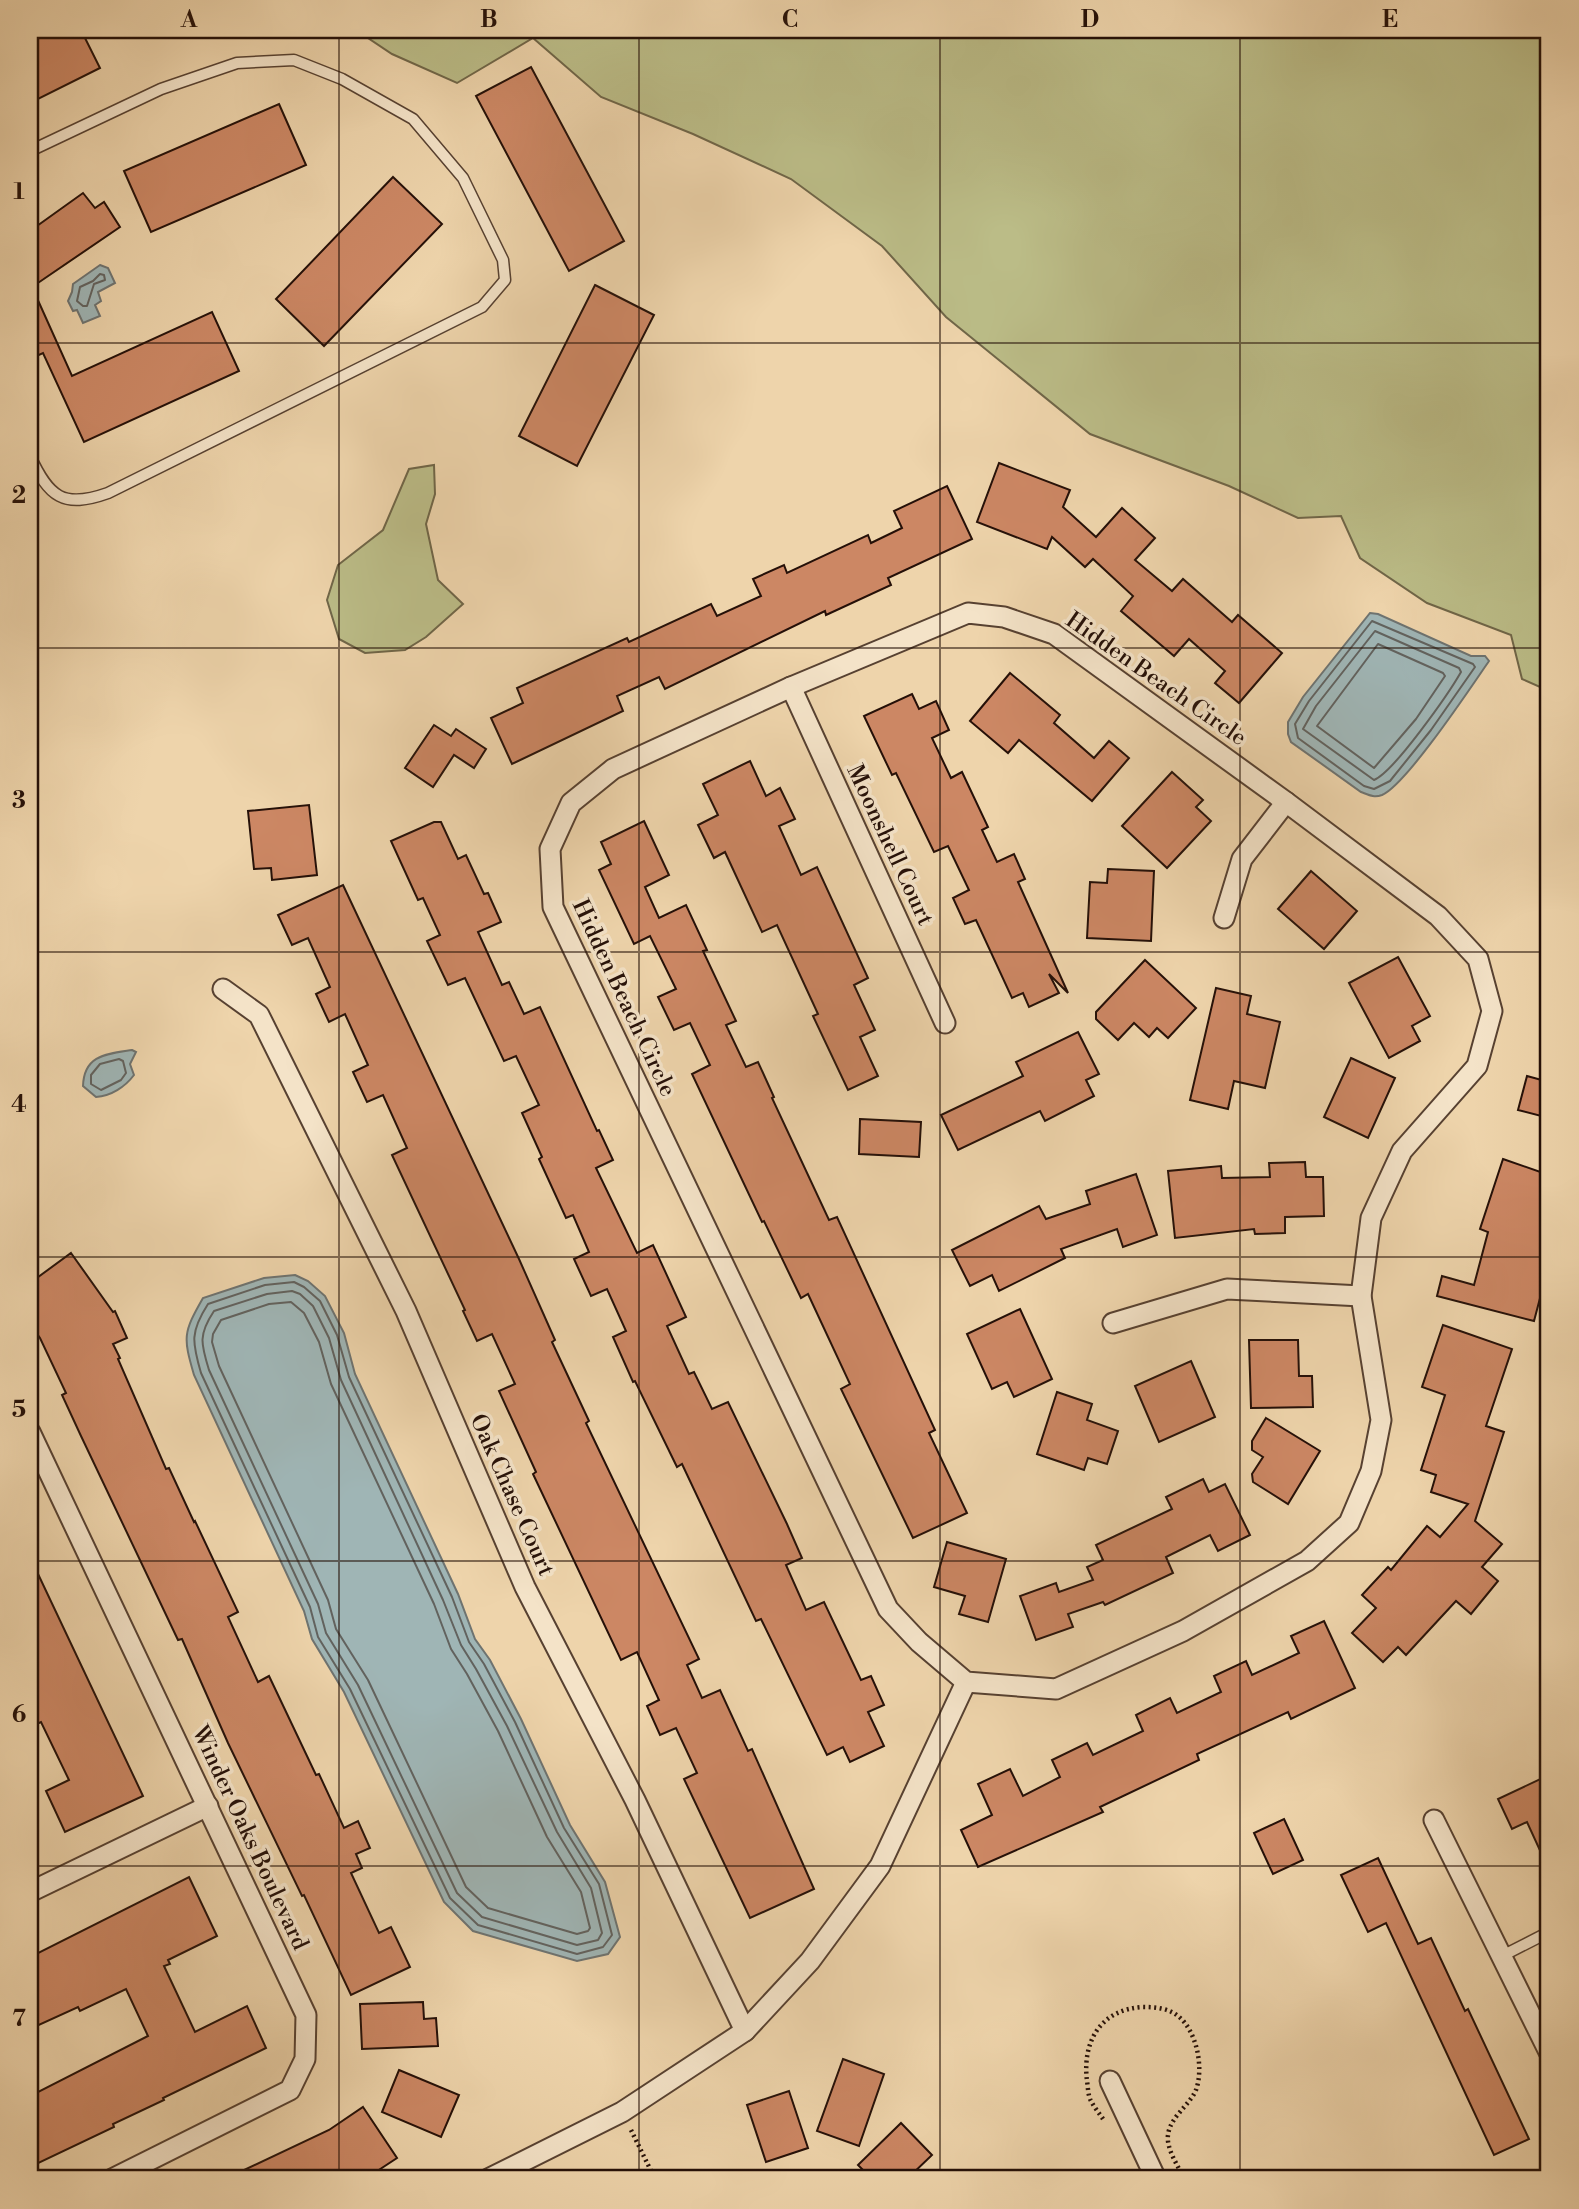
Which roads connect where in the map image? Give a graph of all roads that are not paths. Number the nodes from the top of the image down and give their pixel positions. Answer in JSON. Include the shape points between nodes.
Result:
{"nodes":[{"id":1,"x":30,"y":151,"type":"edge"},
{"id":2,"x":30,"y":456,"type":"edge"},
{"id":3,"x":791,"y":687,"type":"junction"},
{"id":4,"x":1286,"y":802,"type":"junction"},
{"id":5,"x":1224,"y":918,"type":"dead end"},
{"id":6,"x":223,"y":989,"type":"dead end"},
{"id":7,"x":945,"y":1023,"type":"dead end"},
{"id":8,"x":1361,"y":1296,"type":"junction"},
{"id":9,"x":1113,"y":1323,"type":"dead end"},
{"id":10,"x":30,"y":1432,"type":"edge"},
{"id":11,"x":966,"y":1682,"type":"junction"},
{"id":12,"x":208,"y":1806,"type":"junction"},
{"id":13,"x":1434,"y":1820,"type":"dead end"},
{"id":14,"x":30,"y":1892,"type":"edge"},
{"id":15,"x":1549,"y":1932,"type":"edge"},
{"id":16,"x":1502,"y":1956,"type":"junction"},
{"id":17,"x":745,"y":2031,"type":"junction"},
{"id":18,"x":1549,"y":2052,"type":"edge"},
{"id":19,"x":1110,"y":2081,"type":"dead end"},
{"id":20,"x":112,"y":2179,"type":"edge"},
{"id":21,"x":488,"y":2179,"type":"edge"},
{"id":22,"x":1156,"y":2179,"type":"edge"}],
"edges":[{"from":1,"to":2,"type":"lane","via":[[161,89],[237,62],[294,61],[342,79],[413,119],[463,178],[503,260],[505,279],[482,307],[108,493],[84,501],[59,497],[39,477]]},
{"from":3,"to":4,"type":"street","name":"Hidden Beach Circle","via":[[968,613],[1004,617],[1054,634]]},
{"from":3,"to":7,"type":"street","name":"Moonshell Court"},
{"from":3,"to":11,"type":"street","name":"Hidden Beach Circle","via":[[612,769],[571,803],[550,849],[553,907],[888,1609]]},
{"from":4,"to":5,"type":"street","via":[[1242,859]]},
{"from":4,"to":8,"type":"street","name":"Hidden Beach Circle","via":[[1438,916],[1478,959],[1492,1012],[1477,1066],[1402,1151],[1371,1218]]},
{"from":6,"to":17,"type":"street","name":"Oak Chase Court","via":[[259,1016],[406,1311],[525,1587],[635,1800]]},
{"from":8,"to":9,"type":"street","via":[[1227,1289]]},
{"from":8,"to":11,"type":"street","name":"Hidden Beach Circle","via":[[1381,1420],[1371,1471],[1349,1522],[1307,1560],[1195,1625],[1056,1689]]},
{"from":10,"to":12,"type":"street","name":"Winder Oaks Boulevard"},
{"from":11,"to":17,"type":"street","via":[[880,1866],[810,1961]]},
{"from":12,"to":14,"type":"street"},
{"from":12,"to":20,"type":"street","name":"Winder Oaks Boulevard","via":[[306,2015],[305,2059],[290,2090]]},
{"from":13,"to":16,"type":"street"},
{"from":15,"to":16,"type":"lane"},
{"from":16,"to":18,"type":"street"},
{"from":17,"to":21,"type":"street","via":[[622,2112]]},
{"from":19,"to":22,"type":"street"}]}
